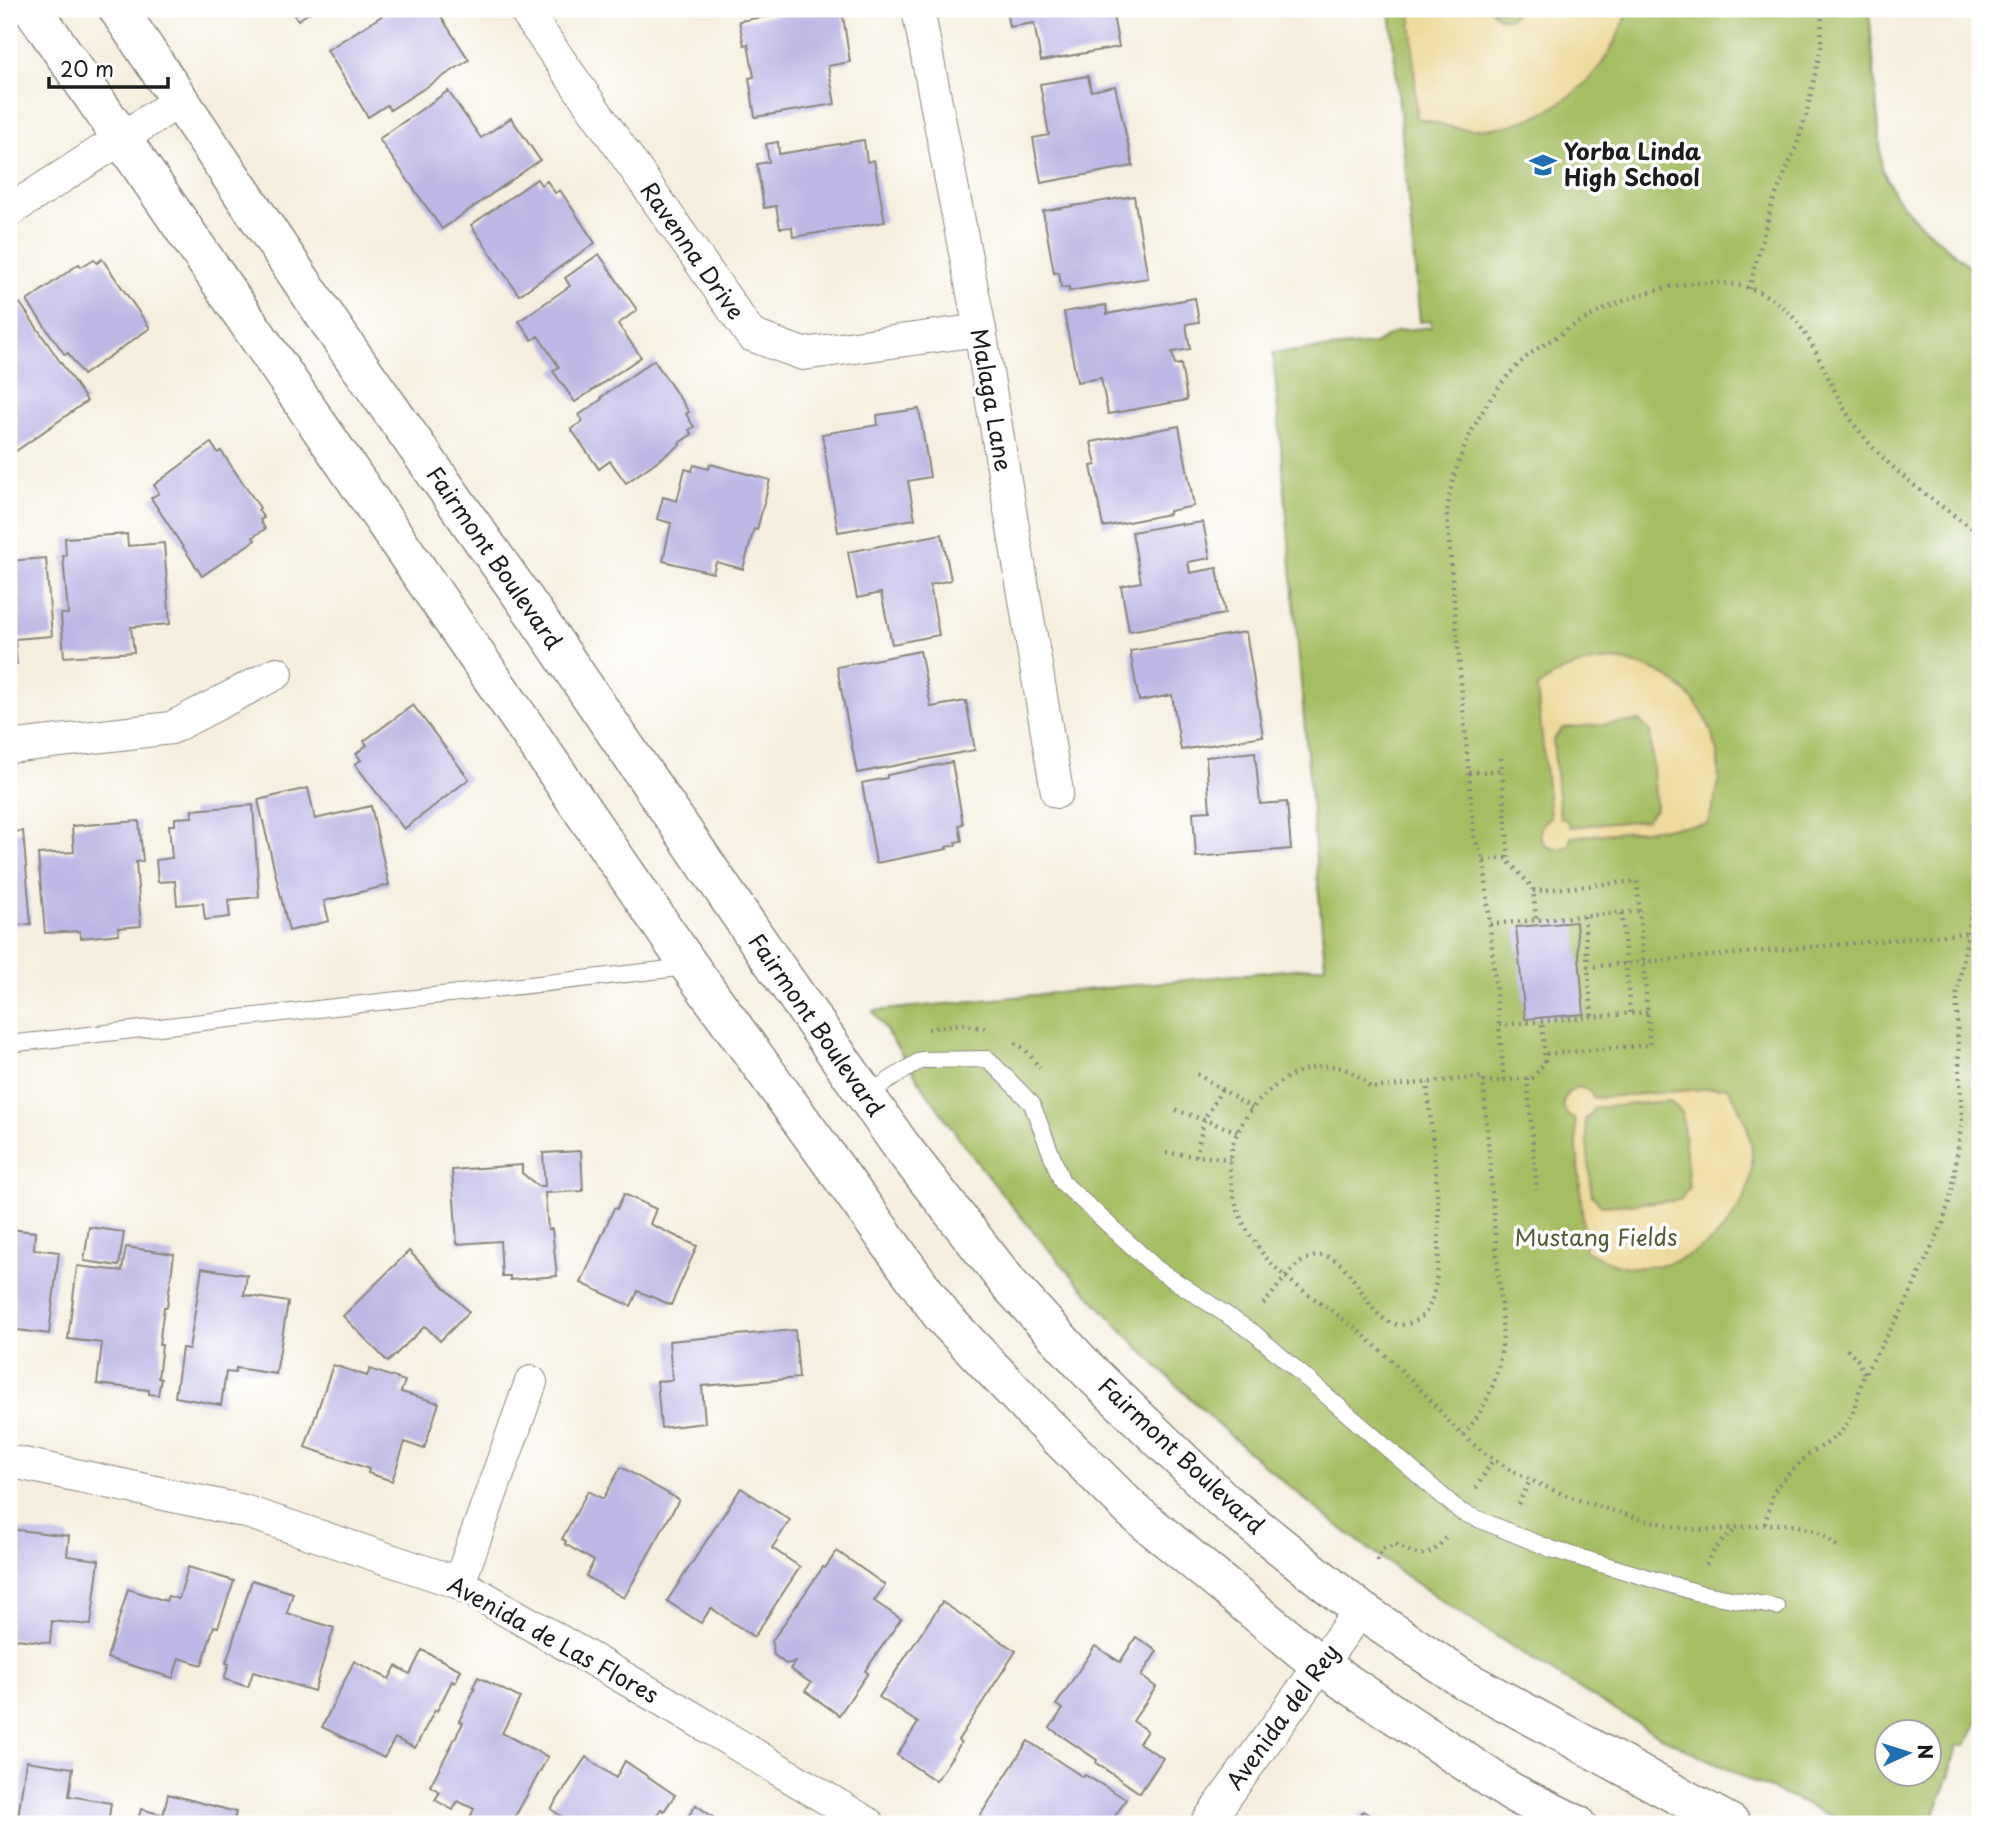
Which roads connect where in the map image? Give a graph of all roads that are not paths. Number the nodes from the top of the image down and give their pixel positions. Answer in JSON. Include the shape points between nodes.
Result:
{"nodes":[{"id":1,"x":33,"y":9,"type":"edge"},
{"id":2,"x":118,"y":9,"type":"edge"},
{"id":3,"x":524,"y":9,"type":"edge"},
{"id":4,"x":918,"y":9,"type":"edge"},
{"id":5,"x":179,"y":101,"type":"junction"},
{"id":6,"x":122,"y":138,"type":"junction"},
{"id":7,"x":9,"y":211,"type":"edge"},
{"id":8,"x":980,"y":330,"type":"junction"},
{"id":9,"x":277,"y":673,"type":"dead end"},
{"id":10,"x":9,"y":747,"type":"edge"},
{"id":11,"x":1057,"y":792,"type":"dead end"},
{"id":12,"x":690,"y":967,"type":"junction"},
{"id":13,"x":9,"y":1044,"type":"edge"},
{"id":14,"x":866,"y":1095,"type":"junction"},
{"id":15,"x":531,"y":1382,"type":"dead end"},
{"id":16,"x":9,"y":1461,"type":"edge"},
{"id":17,"x":460,"y":1583,"type":"junction"},
{"id":18,"x":1777,"y":1607,"type":"dead end"},
{"id":19,"x":1360,"y":1610,"type":"junction"},
{"id":20,"x":1320,"y":1665,"type":"junction"},
{"id":21,"x":869,"y":1824,"type":"edge"},
{"id":22,"x":1206,"y":1824,"type":"edge"},
{"id":23,"x":1576,"y":1824,"type":"edge"},
{"id":24,"x":1731,"y":1824,"type":"edge"}],
"edges":[{"from":1,"to":6,"type":"main road"},
{"from":2,"to":5,"type":"main road","name":"Fairmont Boulevard"},
{"from":3,"to":8,"type":"street","name":"Ravenna Drive","via":[[751,335],[803,354]]},
{"from":4,"to":8,"type":"street","name":"Malaga Lane"},
{"from":5,"to":6,"type":"street"},
{"from":5,"to":14,"type":"main road","name":"Fairmont Boulevard"},
{"from":6,"to":7,"type":"street"},
{"from":6,"to":12,"type":"main road"},
{"from":8,"to":11,"type":"street","name":"Malaga Lane"},
{"from":9,"to":10,"type":"street","via":[[171,728]]},
{"from":12,"to":13,"type":"lane"},
{"from":12,"to":20,"type":"main road","via":[[943,1317],[1132,1510]]},
{"from":14,"to":18,"type":"lane","via":[[921,1060],[988,1059],[1032,1104],[1062,1182],[1157,1269],[1254,1333],[1461,1512],[1551,1549],[1699,1593]]},
{"from":14,"to":19,"type":"main road","name":"Fairmont Boulevard","via":[[1009,1284],[1087,1369],[1224,1501]]},
{"from":15,"to":17,"type":"street"},
{"from":16,"to":17,"type":"street","name":"Avenida de Las Flores","via":[[244,1511]]},
{"from":17,"to":21,"type":"street","name":"Avenida de Las Flores"},
{"from":19,"to":20,"type":"street","name":"Avenida del Rey"},
{"from":19,"to":24,"type":"main road","name":"Fairmont Boulevard","via":[[1463,1679]]},
{"from":20,"to":22,"type":"street","name":"Avenida del Rey"},
{"from":20,"to":23,"type":"main road","via":[[1511,1792]]}]}
